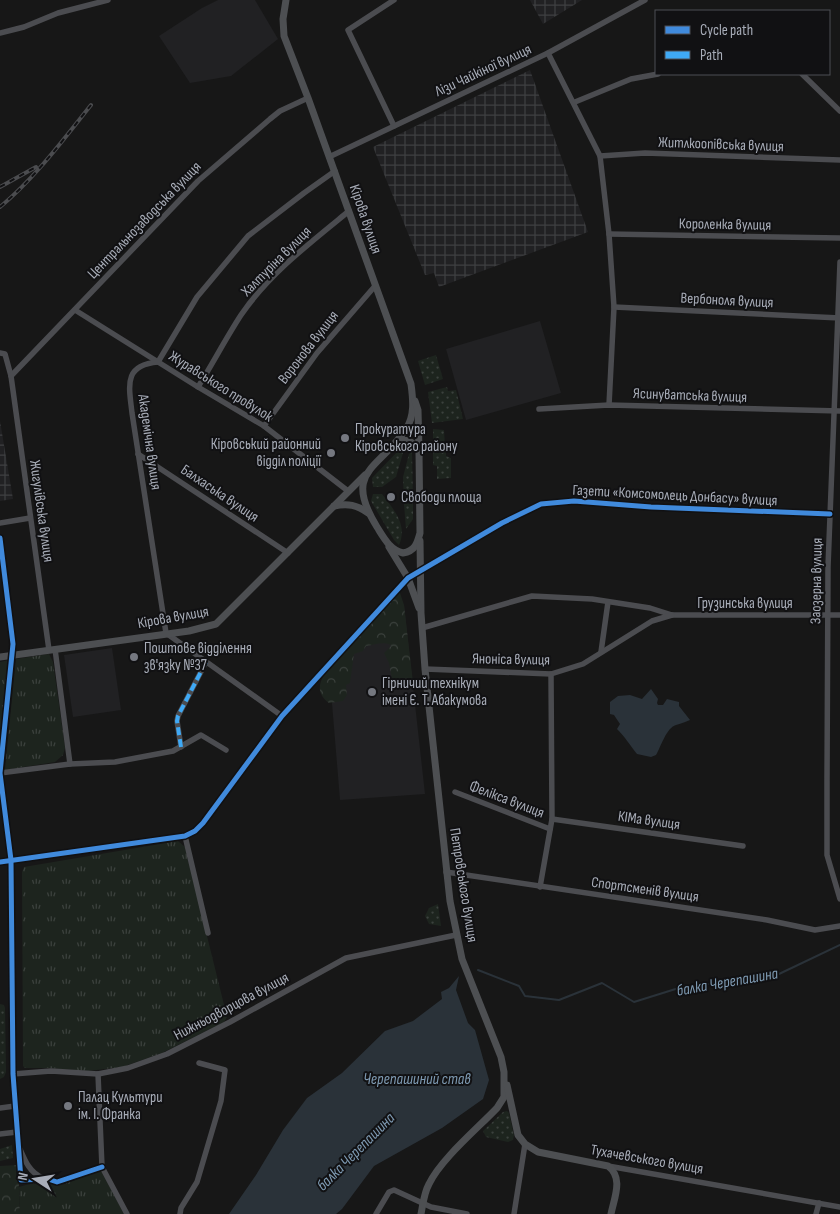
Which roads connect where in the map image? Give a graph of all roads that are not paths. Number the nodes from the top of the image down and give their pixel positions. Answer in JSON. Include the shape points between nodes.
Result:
{"nodes":[{"id":1,"x":108,"y":0,"type":"edge"},
{"id":2,"x":286,"y":0,"type":"edge"},
{"id":3,"x":394,"y":0,"type":"edge"},
{"id":4,"x":646,"y":0,"type":"edge"},
{"id":5,"x":0,"y":33,"type":"edge"},
{"id":6,"x":548,"y":53,"type":"junction"},
{"id":7,"x":655,"y":75,"type":"edge"},
{"id":8,"x":803,"y":75,"type":"edge"},
{"id":9,"x":308,"y":98,"type":"junction"},
{"id":10,"x":574,"y":102,"type":"junction"},
{"id":11,"x":840,"y":111,"type":"edge"},
{"id":12,"x":394,"y":126,"type":"junction"},
{"id":13,"x":600,"y":156,"type":"junction"},
{"id":14,"x":329,"y":157,"type":"junction"},
{"id":15,"x":840,"y":160,"type":"edge"},
{"id":16,"x":335,"y":172,"type":"junction"},
{"id":17,"x":349,"y":211,"type":"junction"},
{"id":18,"x":609,"y":234,"type":"junction"},
{"id":19,"x":840,"y":238,"type":"edge"},
{"id":20,"x":840,"y":262,"type":"edge"},
{"id":21,"x":375,"y":286,"type":"junction"},
{"id":22,"x":614,"y":308,"type":"junction"},
{"id":23,"x":75,"y":310,"type":"junction"},
{"id":24,"x":839,"y":318,"type":"edge"},
{"id":25,"x":0,"y":353,"type":"edge"},
{"id":26,"x":158,"y":362,"type":"junction"},
{"id":27,"x":11,"y":376,"type":"junction"},
{"id":28,"x":411,"y":384,"type":"junction"},
{"id":29,"x":198,"y":387,"type":"junction"},
{"id":30,"x":609,"y":406,"type":"junction"},
{"id":31,"x":539,"y":410,"type":"dead end"},
{"id":32,"x":838,"y":411,"type":"edge"},
{"id":33,"x":264,"y":426,"type":"junction"},
{"id":34,"x":394,"y":444,"type":"junction"},
{"id":35,"x":419,"y":452,"type":"junction"},
{"id":36,"x":138,"y":454,"type":"junction"},
{"id":37,"x":370,"y":469,"type":"junction"},
{"id":38,"x":348,"y":491,"type":"junction"},
{"id":39,"x":334,"y":506,"type":"junction"},
{"id":40,"x":369,"y":514,"type":"junction"},
{"id":41,"x":830,"y":514,"type":"junction"},
{"id":42,"x":30,"y":518,"type":"junction"},
{"id":43,"x":0,"y":523,"type":"edge"},
{"id":44,"x":420,"y":533,"type":"junction"},
{"id":45,"x":0,"y":538,"type":"edge"},
{"id":46,"x":387,"y":544,"type":"junction"},
{"id":47,"x":288,"y":553,"type":"junction"},
{"id":48,"x":421,"y":570,"type":"junction"},
{"id":49,"x":408,"y":578,"type":"junction"},
{"id":50,"x":592,"y":599,"type":"junction"},
{"id":51,"x":608,"y":602,"type":"junction"},
{"id":52,"x":652,"y":609,"type":"junction"},
{"id":53,"x":421,"y":614,"type":"junction"},
{"id":54,"x":672,"y":615,"type":"junction"},
{"id":55,"x":840,"y":615,"type":"edge"},
{"id":56,"x":828,"y":616,"type":"junction"},
{"id":57,"x":652,"y":621,"type":"junction"},
{"id":58,"x":422,"y":628,"type":"junction"},
{"id":59,"x":166,"y":633,"type":"junction"},
{"id":60,"x":52,"y":649,"type":"junction"},
{"id":61,"x":602,"y":652,"type":"junction"},
{"id":62,"x":12,"y":656,"type":"junction"},
{"id":63,"x":0,"y":657,"type":"edge"},
{"id":64,"x":206,"y":662,"type":"junction"},
{"id":65,"x":425,"y":669,"type":"junction"},
{"id":66,"x":550,"y":674,"type":"junction"},
{"id":67,"x":282,"y":716,"type":"junction"},
{"id":68,"x":181,"y":747,"type":"junction"},
{"id":69,"x":226,"y":750,"type":"dead end"},
{"id":70,"x":70,"y":764,"type":"junction"},
{"id":71,"x":0,"y":773,"type":"edge"},
{"id":72,"x":455,"y":792,"type":"dead end"},
{"id":73,"x":552,"y":818,"type":"junction"},
{"id":74,"x":550,"y":829,"type":"junction"},
{"id":75,"x":185,"y":836,"type":"junction"},
{"id":76,"x":743,"y":846,"type":"dead end"},
{"id":77,"x":11,"y":860,"type":"junction"},
{"id":78,"x":0,"y":862,"type":"edge"},
{"id":79,"x":446,"y":872,"type":"junction"},
{"id":80,"x":540,"y":887,"type":"junction"},
{"id":81,"x":840,"y":899,"type":"edge"},
{"id":82,"x":840,"y":926,"type":"edge"},
{"id":83,"x":208,"y":933,"type":"dead end"},
{"id":84,"x":456,"y":935,"type":"junction"},
{"id":85,"x":199,"y":1063,"type":"dead end"},
{"id":86,"x":504,"y":1072,"type":"junction"},
{"id":87,"x":13,"y":1074,"type":"junction"},
{"id":88,"x":98,"y":1074,"type":"junction"},
{"id":89,"x":15,"y":1106,"type":"junction"},
{"id":90,"x":0,"y":1108,"type":"edge"},
{"id":91,"x":17,"y":1132,"type":"junction"},
{"id":92,"x":0,"y":1134,"type":"edge"},
{"id":93,"x":525,"y":1144,"type":"junction"},
{"id":94,"x":18,"y":1145,"type":"junction"},
{"id":95,"x":608,"y":1166,"type":"junction"},
{"id":96,"x":102,"y":1167,"type":"junction"},
{"id":97,"x":48,"y":1179,"type":"junction"},
{"id":98,"x":423,"y":1203,"type":"junction"},
{"id":99,"x":819,"y":1203,"type":"junction"},
{"id":100,"x":840,"y":1207,"type":"edge"},
{"id":101,"x":127,"y":1214,"type":"edge"},
{"id":102,"x":180,"y":1214,"type":"edge"},
{"id":103,"x":376,"y":1214,"type":"edge"},
{"id":104,"x":421,"y":1214,"type":"edge"},
{"id":105,"x":467,"y":1214,"type":"edge"},
{"id":106,"x":514,"y":1214,"type":"edge"},
{"id":107,"x":611,"y":1214,"type":"edge"},
{"id":108,"x":816,"y":1214,"type":"edge"}],
"edges":[{"from":1,"to":5,"type":"street"},
{"from":2,"to":9,"type":"main road","name":"Кірова вулиця","via":[[282,19],[284,36]]},
{"from":3,"to":12,"type":"street","via":[[348,30]]},
{"from":4,"to":6,"type":"street","name":"Лізи Чайкіної вулиця"},
{"from":6,"to":10,"type":"street"},
{"from":6,"to":12,"type":"street","name":"Лізи Чайкіної вулиця"},
{"from":7,"to":10,"type":"street","via":[[632,79]]},
{"from":8,"to":11,"type":"street"},
{"from":9,"to":14,"type":"main road","name":"Кірова вулиця"},
{"from":9,"to":23,"type":"street","name":"Центральнозаводська вулиця","via":[[270,118],[198,181]]},
{"from":10,"to":13,"type":"street"},
{"from":12,"to":14,"type":"street","name":"Лізи Чайкіної вулиця"},
{"from":13,"to":15,"type":"street","name":"Житлкоопівська вулиця","via":[[645,154]]},
{"from":13,"to":18,"type":"street"},
{"from":14,"to":16,"type":"main road","name":"Кірова вулиця"},
{"from":16,"to":17,"type":"main road","name":"Кірова вулиця"},
{"from":16,"to":26,"type":"street","via":[[248,236],[197,297]]},
{"from":17,"to":21,"type":"main road","name":"Кірова вулиця"},
{"from":17,"to":29,"type":"street","name":"Халтуріна вулиця","via":[[266,285],[242,314]]},
{"from":18,"to":19,"type":"street","name":"Короленка вулиця"},
{"from":18,"to":22,"type":"street"},
{"from":20,"to":24,"type":"street","name":"Заозерна вулиця"},
{"from":21,"to":28,"type":"main road","name":"Кірова вулиця"},
{"from":21,"to":33,"type":"street","name":"Воронова вулиця","via":[[317,353]]},
{"from":22,"to":24,"type":"street","name":"Вербоноля вулиця"},
{"from":22,"to":30,"type":"street"},
{"from":23,"to":26,"type":"street","name":"Журавського провулок"},
{"from":23,"to":27,"type":"street","name":"Центральнозаводська вулиця"},
{"from":24,"to":32,"type":"street","name":"Заозерна вулиця","via":[[835,365]]},
{"from":25,"to":27,"type":"street","name":"Жигулівська вулиця","via":[[5,354],[8,360]]},
{"from":26,"to":29,"type":"street","name":"Журавського провулок"},
{"from":26,"to":36,"type":"street","name":"Академічна вулиця","via":[[146,363],[130,377]]},
{"from":27,"to":42,"type":"street","name":"Жигулівська вулиця"},
{"from":28,"to":34,"type":"main road","name":"Кірова вулиця","via":[[413,409],[410,420]]},
{"from":28,"to":35,"type":"main road","via":[[418,410]]},
{"from":29,"to":33,"type":"street","name":"Журавського провулок"},
{"from":30,"to":31,"type":"street","name":"Ясинуватська вулиця"},
{"from":30,"to":32,"type":"street","name":"Ясинуватська вулиця"},
{"from":32,"to":41,"type":"street","name":"Заозерна вулиця"},
{"from":33,"to":38,"type":"street","name":"Журавського провулок"},
{"from":34,"to":35,"type":"main road","via":[[408,440]]},
{"from":34,"to":37,"type":"main road","name":"Кірова вулиця"},
{"from":35,"to":44,"type":"main road"},
{"from":36,"to":47,"type":"street","name":"Балхаська вулиця"},
{"from":36,"to":59,"type":"street","name":"Академічна вулиця"},
{"from":37,"to":38,"type":"main road","name":"Кірова вулиця"},
{"from":37,"to":40,"type":"main road","name":"Кірова вулиця","via":[[362,492]]},
{"from":38,"to":39,"type":"main road","name":"Кірова вулиця"},
{"from":39,"to":40,"type":"main road","via":[[354,505]]},
{"from":39,"to":47,"type":"main road","name":"Кірова вулиця"},
{"from":40,"to":46,"type":"main road","name":"Кірова вулиця"},
{"from":41,"to":48,"type":"street","name":"Газети «Комсомолець Донбасу» вулиця","via":[[574,501],[541,504]]},
{"from":41,"to":56,"type":"street","name":"Заозерна вулиця"},
{"from":42,"to":43,"type":"street"},
{"from":42,"to":60,"type":"street","name":"Жигулівська вулиця"},
{"from":44,"to":46,"type":"main road","via":[[417,546],[409,552],[399,552]]},
{"from":44,"to":48,"type":"main road"},
{"from":45,"to":62,"type":"street"},
{"from":46,"to":49,"type":"main road","name":"Кірова вулиця"},
{"from":47,"to":59,"type":"main road","name":"Кірова вулиця","via":[[216,624]]},
{"from":48,"to":49,"type":"street","name":"Газети «Комсомолець Донбасу» вулиця"},
{"from":48,"to":53,"type":"main road"},
{"from":49,"to":53,"type":"main road","name":"Кірова вулиця"},
{"from":49,"to":67,"type":"street","name":"Газети «Комсомолець Донбасу» вулиця"},
{"from":50,"to":51,"type":"street","name":"Грузинська вулиця"},
{"from":50,"to":52,"type":"street","name":"Грузинська вулиця"},
{"from":50,"to":58,"type":"street","name":"Грузинська вулиця","via":[[532,596]]},
{"from":51,"to":52,"type":"street","name":"Грузинська вулиця"},
{"from":51,"to":61,"type":"street"},
{"from":52,"to":54,"type":"street","name":"Грузинська вулиця"},
{"from":52,"to":57,"type":"street"},
{"from":53,"to":58,"type":"main road","name":"Петровського вулиця"},
{"from":54,"to":56,"type":"street","name":"Грузинська вулиця"},
{"from":54,"to":57,"type":"street","name":"Яноніса вулиця"},
{"from":55,"to":56,"type":"street","name":"Грузинська вулиця"},
{"from":56,"to":81,"type":"street","name":"Заозерна вулиця","via":[[827,855]]},
{"from":57,"to":61,"type":"street","name":"Яноніса вулиця"},
{"from":58,"to":65,"type":"main road","name":"Петровського вулиця"},
{"from":59,"to":60,"type":"main road","name":"Кірова вулиця"},
{"from":59,"to":64,"type":"street"},
{"from":60,"to":62,"type":"main road","name":"Кірова вулиця"},
{"from":60,"to":70,"type":"street","name":"Жигулівська вулиця"},
{"from":61,"to":66,"type":"street","name":"Яноніса вулиця","via":[[583,664]]},
{"from":62,"to":63,"type":"main road","name":"Кірова вулиця"},
{"from":62,"to":71,"type":"street"},
{"from":64,"to":67,"type":"street"},
{"from":64,"to":68,"type":"street","via":[[178,716]]},
{"from":65,"to":66,"type":"street","name":"Яноніса вулиця"},
{"from":65,"to":79,"type":"main road","name":"Петровського вулиця"},
{"from":66,"to":73,"type":"street"},
{"from":67,"to":75,"type":"street","name":"Газети «Комсомолець Донбасу» вулиця","via":[[203,823]]},
{"from":68,"to":69,"type":"street","via":[[201,735]]},
{"from":68,"to":70,"type":"street","via":[[173,752],[115,762]]},
{"from":70,"to":71,"type":"street"},
{"from":71,"to":77,"type":"street"},
{"from":72,"to":74,"type":"street","name":"Фелікса вулиця"},
{"from":73,"to":74,"type":"street"},
{"from":73,"to":76,"type":"street","name":"КІМа вулиця"},
{"from":74,"to":80,"type":"street"},
{"from":75,"to":77,"type":"street","name":"Газети «Комсомолець Донбасу» вулиця"},
{"from":75,"to":83,"type":"street"},
{"from":77,"to":78,"type":"street","name":"Газети «Комсомолець Донбасу» вулиця"},
{"from":77,"to":87,"type":"street"},
{"from":79,"to":80,"type":"street","name":"Спортсменів вулиця"},
{"from":79,"to":84,"type":"main road","name":"Петровського вулиця"},
{"from":80,"to":82,"type":"street","name":"Спортсменів вулиця","via":[[815,930]]},
{"from":84,"to":86,"type":"main road","name":"Петровського вулиця"},
{"from":84,"to":88,"type":"street","name":"Нижньодворцова вулиця","via":[[346,958],[167,1054],[128,1068]]},
{"from":85,"to":102,"type":"street","via":[[225,1070],[221,1101],[197,1182]]},
{"from":86,"to":93,"type":"main road","via":[[518,1135]]},
{"from":86,"to":98,"type":"main road","name":"Петровського вулиця","via":[[504,1096],[497,1108],[440,1166],[429,1182]]},
{"from":87,"to":88,"type":"street","name":"Нижньодворцова вулиця"},
{"from":87,"to":89,"type":"street"},
{"from":88,"to":96,"type":"street"},
{"from":89,"to":90,"type":"street"},
{"from":89,"to":91,"type":"street"},
{"from":91,"to":92,"type":"street"},
{"from":91,"to":94,"type":"street"},
{"from":93,"to":95,"type":"main road","name":"Тухачевського вулиця","via":[[538,1152]]},
{"from":93,"to":106,"type":"street"},
{"from":94,"to":97,"type":"street","via":[[27,1166],[38,1176]]},
{"from":94,"to":97,"type":"street","via":[[21,1180]]},
{"from":95,"to":99,"type":"street","name":"Тухачевського вулиця"},
{"from":95,"to":107,"type":"main road","via":[[617,1180]]},
{"from":96,"to":97,"type":"street","via":[[57,1182]]},
{"from":96,"to":101,"type":"street"},
{"from":98,"to":103,"type":"street","via":[[391,1191]]},
{"from":98,"to":104,"type":"main road","name":"Петровського вулиця"},
{"from":98,"to":105,"type":"street"},
{"from":99,"to":100,"type":"street","name":"Тухачевського вулиця"},
{"from":99,"to":108,"type":"street"}]}
